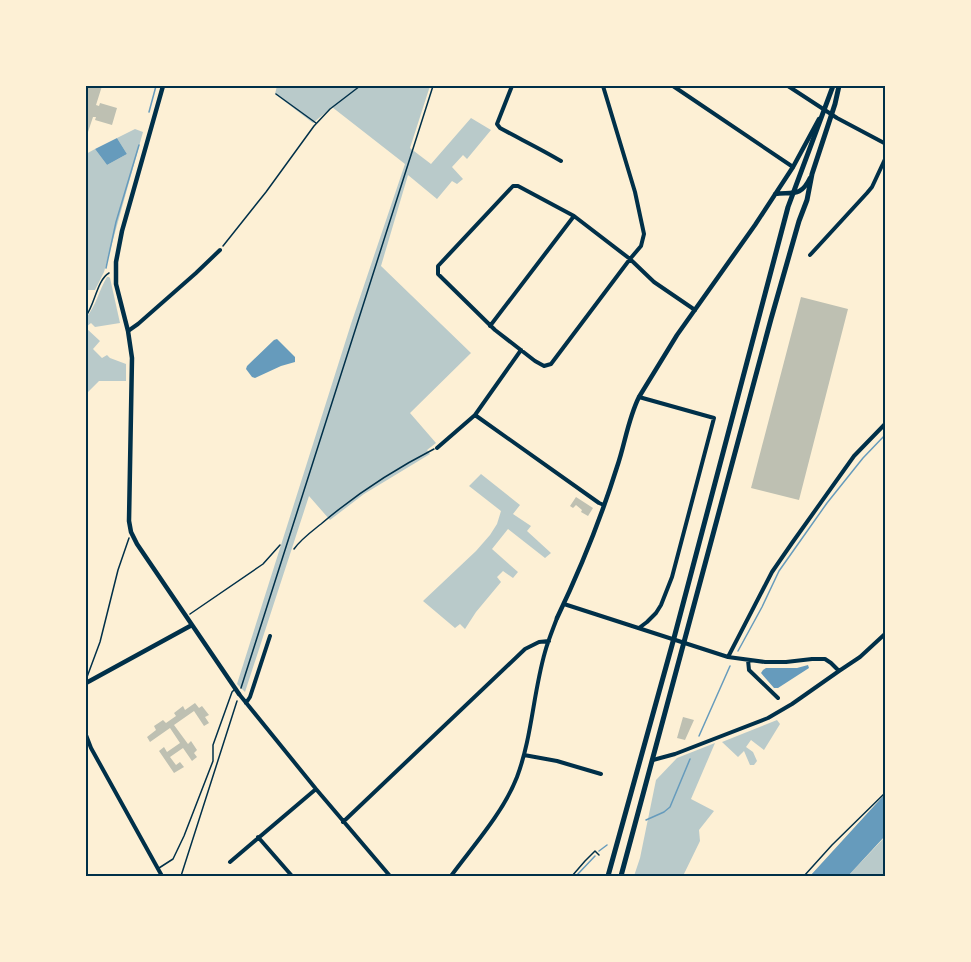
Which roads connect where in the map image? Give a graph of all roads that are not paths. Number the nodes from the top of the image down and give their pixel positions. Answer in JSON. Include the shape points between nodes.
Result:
{"nodes":[{"id":1,"x":163,"y":86,"type":"edge"},
{"id":2,"x":512,"y":86,"type":"edge"},
{"id":3,"x":603,"y":86,"type":"edge"},
{"id":4,"x":673,"y":86,"type":"edge"},
{"id":5,"x":788,"y":86,"type":"edge"},
{"id":6,"x":838,"y":86,"type":"edge"},
{"id":7,"x":824,"y":109,"type":"junction"},
{"id":8,"x":832,"y":115,"type":"junction"},
{"id":9,"x":819,"y":119,"type":"junction"},
{"id":10,"x":885,"y":144,"type":"edge"},
{"id":11,"x":885,"y":157,"type":"edge"},
{"id":12,"x":561,"y":161,"type":"dead end"},
{"id":13,"x":794,"y":167,"type":"junction"},
{"id":14,"x":812,"y":174,"type":"junction"},
{"id":15,"x":775,"y":194,"type":"junction"},
{"id":16,"x":792,"y":194,"type":"junction"},
{"id":17,"x":574,"y":216,"type":"junction"},
{"id":18,"x":220,"y":250,"type":"road end"},
{"id":19,"x":810,"y":255,"type":"dead end"},
{"id":20,"x":630,"y":260,"type":"junction"},
{"id":21,"x":695,"y":310,"type":"junction"},
{"id":22,"x":490,"y":326,"type":"junction"},
{"id":23,"x":128,"y":331,"type":"junction"},
{"id":24,"x":521,"y":350,"type":"junction"},
{"id":25,"x":639,"y":397,"type":"junction"},
{"id":26,"x":475,"y":415,"type":"junction"},
{"id":27,"x":885,"y":423,"type":"edge"},
{"id":28,"x":437,"y":448,"type":"road end"},
{"id":29,"x":604,"y":505,"type":"junction"},
{"id":30,"x":564,"y":604,"type":"junction"},
{"id":31,"x":558,"y":618,"type":"joint"},
{"id":32,"x":192,"y":625,"type":"junction"},
{"id":33,"x":639,"y":628,"type":"junction"},
{"id":34,"x":885,"y":633,"type":"edge"},
{"id":35,"x":270,"y":636,"type":"dead end"},
{"id":36,"x":674,"y":638,"type":"junction"},
{"id":37,"x":549,"y":641,"type":"junction"},
{"id":38,"x":684,"y":644,"type":"junction"},
{"id":39,"x":728,"y":657,"type":"junction"},
{"id":40,"x":748,"y":660,"type":"junction"},
{"id":41,"x":838,"y":671,"type":"junction"},
{"id":42,"x":86,"y":682,"type":"edge"},
{"id":43,"x":238,"y":691,"type":"junction"},
{"id":44,"x":778,"y":698,"type":"dead end"},
{"id":45,"x":246,"y":703,"type":"junction"},
{"id":46,"x":86,"y":735,"type":"edge"},
{"id":47,"x":524,"y":755,"type":"junction"},
{"id":48,"x":652,"y":760,"type":"junction"},
{"id":49,"x":601,"y":774,"type":"dead end"},
{"id":50,"x":315,"y":789,"type":"junction"},
{"id":51,"x":343,"y":822,"type":"junction"},
{"id":52,"x":258,"y":837,"type":"junction"},
{"id":53,"x":230,"y":862,"type":"dead end"},
{"id":54,"x":158,"y":869,"type":"junction"},
{"id":55,"x":162,"y":876,"type":"edge"},
{"id":56,"x":292,"y":876,"type":"edge"},
{"id":57,"x":390,"y":876,"type":"edge"},
{"id":58,"x":451,"y":876,"type":"edge"},
{"id":59,"x":608,"y":876,"type":"edge"},
{"id":60,"x":621,"y":876,"type":"edge"}],
"edges":[{"from":1,"to":23,"type":"street","via":[[116,262],[116,284]]},
{"from":2,"to":12,"type":"street","via":[[497,124]]},
{"from":3,"to":20,"type":"street","via":[[636,192],[644,234],[641,246]]},
{"from":4,"to":13,"type":"street"},
{"from":5,"to":7,"type":"street"},
{"from":6,"to":7,"type":"main road"},
{"from":6,"to":8,"type":"main road"},
{"from":7,"to":8,"type":"street"},
{"from":7,"to":9,"type":"main road"},
{"from":8,"to":10,"type":"street"},
{"from":8,"to":14,"type":"main road"},
{"from":9,"to":13,"type":"street"},
{"from":9,"to":16,"type":"main road"},
{"from":11,"to":19,"type":"street","via":[[872,187]]},
{"from":13,"to":15,"type":"street"},
{"from":14,"to":16,"type":"street","via":[[804,189]]},
{"from":14,"to":38,"type":"main road"},
{"from":15,"to":16,"type":"street"},
{"from":15,"to":21,"type":"street"},
{"from":16,"to":36,"type":"main road"},
{"from":17,"to":20,"type":"street"},
{"from":17,"to":22,"type":"street"},
{"from":17,"to":22,"type":"street","via":[[513,186],[438,266],[438,274]]},
{"from":18,"to":23,"type":"street"},
{"from":20,"to":21,"type":"street"},
{"from":20,"to":24,"type":"street","via":[[551,364],[541,365]]},
{"from":21,"to":25,"type":"street"},
{"from":22,"to":24,"type":"street"},
{"from":23,"to":32,"type":"street","via":[[132,374],[131,532]]},
{"from":24,"to":26,"type":"street"},
{"from":25,"to":29,"type":"street"},
{"from":25,"to":33,"type":"street","via":[[714,418],[672,577],[656,613]]},
{"from":26,"to":28,"type":"street"},
{"from":26,"to":29,"type":"street"},
{"from":27,"to":39,"type":"street","via":[[854,456],[772,572]]},
{"from":29,"to":30,"type":"street"},
{"from":30,"to":31,"type":"street"},
{"from":30,"to":33,"type":"street"},
{"from":31,"to":37,"type":"street"},
{"from":32,"to":42,"type":"street"},
{"from":32,"to":43,"type":"street"},
{"from":33,"to":36,"type":"street"},
{"from":34,"to":41,"type":"street"},
{"from":35,"to":45,"type":"street"},
{"from":36,"to":38,"type":"street"},
{"from":36,"to":59,"type":"main road"},
{"from":37,"to":47,"type":"street"},
{"from":37,"to":51,"type":"street","via":[[525,649]]},
{"from":38,"to":39,"type":"street"},
{"from":38,"to":48,"type":"main road"},
{"from":39,"to":40,"type":"street"},
{"from":40,"to":41,"type":"street","via":[[786,662],[819,658]]},
{"from":40,"to":44,"type":"street","via":[[750,670]]},
{"from":41,"to":48,"type":"street","via":[[758,722]]},
{"from":43,"to":45,"type":"street"},
{"from":43,"to":54,"type":"lane","via":[[232,692],[213,745],[213,761],[184,836],[173,859]]},
{"from":45,"to":50,"type":"street"},
{"from":46,"to":54,"type":"street"},
{"from":47,"to":49,"type":"street"},
{"from":47,"to":58,"type":"street","via":[[509,794]]},
{"from":48,"to":60,"type":"main road"},
{"from":50,"to":51,"type":"street"},
{"from":50,"to":52,"type":"street"},
{"from":51,"to":57,"type":"street"},
{"from":52,"to":53,"type":"street"},
{"from":52,"to":56,"type":"street"},
{"from":54,"to":55,"type":"street"}]}
